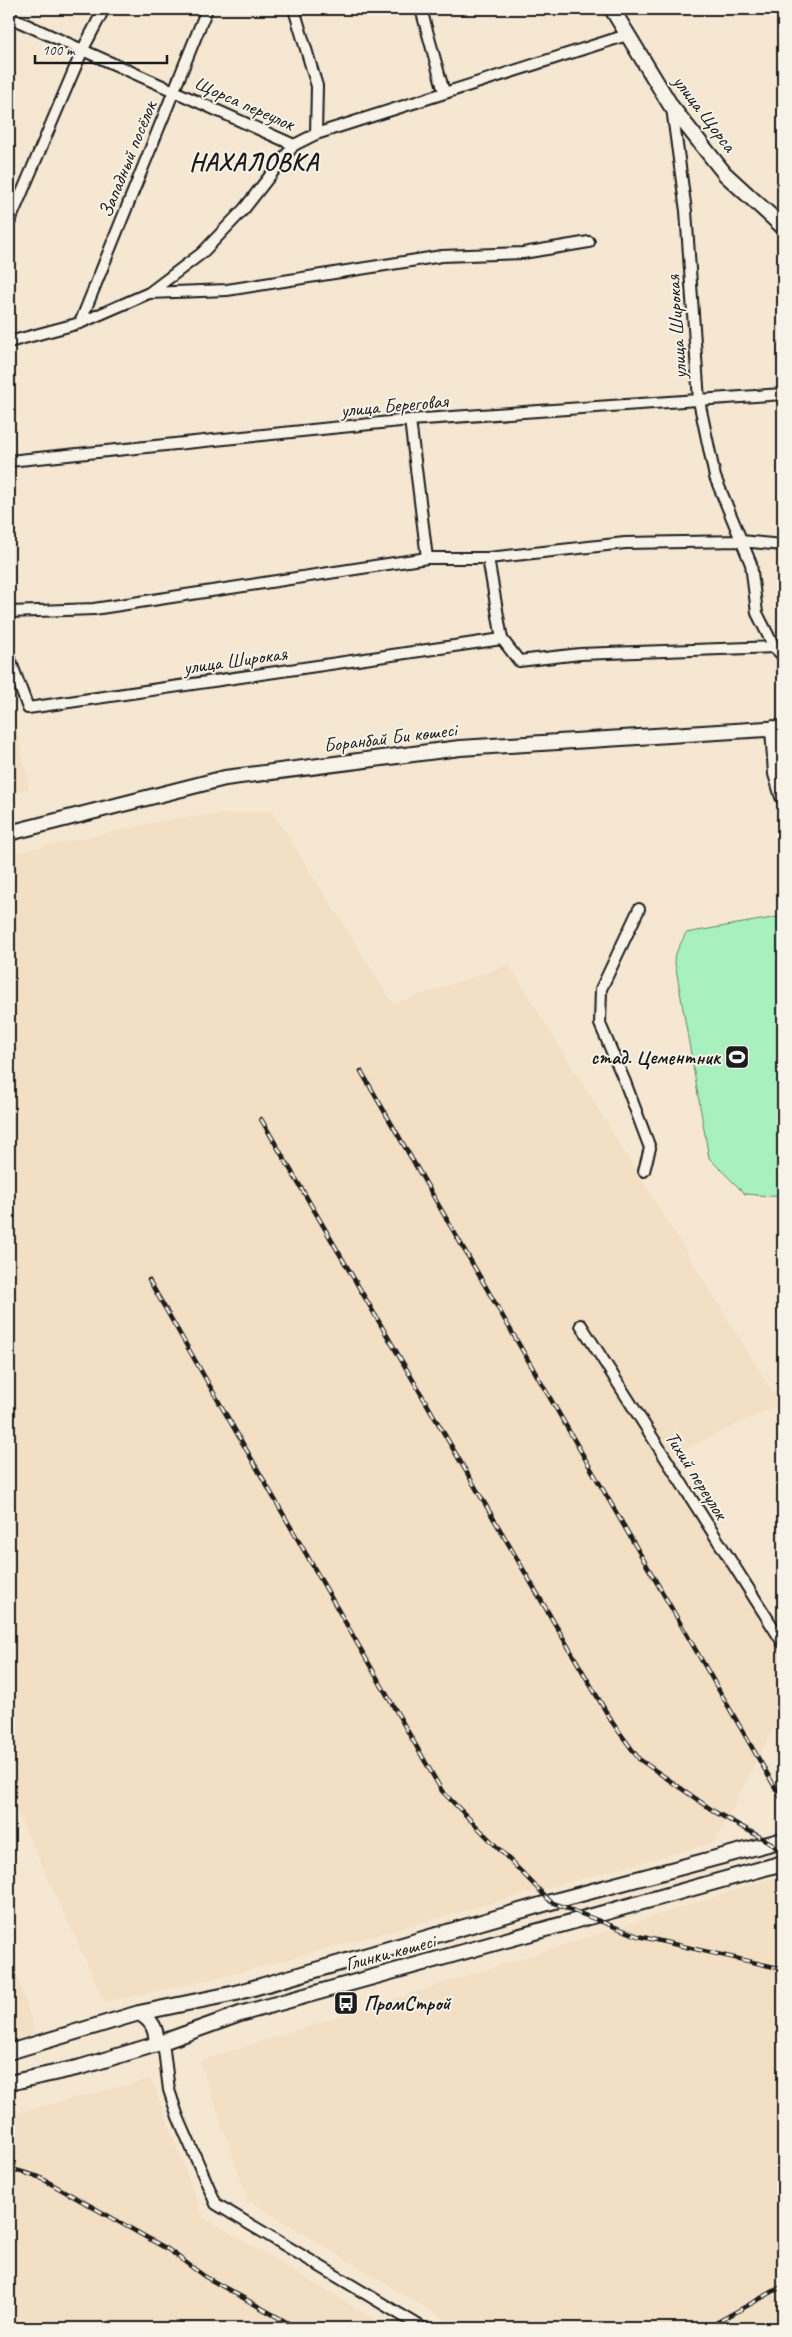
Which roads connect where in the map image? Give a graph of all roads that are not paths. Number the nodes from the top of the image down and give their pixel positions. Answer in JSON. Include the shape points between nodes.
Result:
{"nodes":[{"id":1,"x":104,"y":9,"type":"edge"},
{"id":2,"x":207,"y":9,"type":"edge"},
{"id":3,"x":294,"y":9,"type":"edge"},
{"id":4,"x":421,"y":9,"type":"edge"},
{"id":5,"x":612,"y":9,"type":"edge"},
{"id":6,"x":9,"y":17,"type":"edge"},
{"id":7,"x":627,"y":35,"type":"junction"},
{"id":8,"x":83,"y":49,"type":"junction"},
{"id":9,"x":174,"y":91,"type":"junction"},
{"id":10,"x":444,"y":92,"type":"junction"},
{"id":11,"x":671,"y":106,"type":"junction"},
{"id":12,"x":316,"y":134,"type":"junction"},
{"id":13,"x":294,"y":145,"type":"junction"},
{"id":14,"x":9,"y":223,"type":"edge"},
{"id":15,"x":783,"y":227,"type":"edge"},
{"id":16,"x":590,"y":242,"type":"dead end"},
{"id":17,"x":149,"y":293,"type":"junction"},
{"id":18,"x":80,"y":323,"type":"junction"},
{"id":19,"x":9,"y":342,"type":"edge"},
{"id":20,"x":783,"y":394,"type":"edge"},
{"id":21,"x":699,"y":401,"type":"junction"},
{"id":22,"x":410,"y":420,"type":"junction"},
{"id":23,"x":9,"y":461,"type":"edge"},
{"id":24,"x":741,"y":541,"type":"junction"},
{"id":25,"x":783,"y":545,"type":"edge"},
{"id":26,"x":427,"y":558,"type":"junction"},
{"id":27,"x":488,"y":558,"type":"junction"},
{"id":28,"x":9,"y":612,"type":"edge"},
{"id":29,"x":502,"y":639,"type":"junction"},
{"id":30,"x":774,"y":648,"type":"junction"},
{"id":31,"x":783,"y":656,"type":"edge"},
{"id":32,"x":9,"y":657,"type":"edge"},
{"id":33,"x":778,"y":728,"type":"edge"},
{"id":34,"x":783,"y":797,"type":"edge"},
{"id":35,"x":9,"y":833,"type":"edge"},
{"id":36,"x":639,"y":909,"type":"dead end"},
{"id":37,"x":644,"y":1171,"type":"dead end"},
{"id":38,"x":581,"y":1325,"type":"dead end"},
{"id":39,"x":783,"y":1643,"type":"edge"},
{"id":40,"x":783,"y":1840,"type":"edge"},
{"id":41,"x":783,"y":1863,"type":"edge"},
{"id":42,"x":450,"y":1930,"type":"junction"},
{"id":43,"x":461,"y":1953,"type":"junction"},
{"id":44,"x":139,"y":2013,"type":"junction"},
{"id":45,"x":160,"y":2043,"type":"junction"},
{"id":46,"x":9,"y":2052,"type":"edge"},
{"id":47,"x":9,"y":2082,"type":"edge"},
{"id":48,"x":423,"y":2328,"type":"edge"}],
"edges":[{"from":1,"to":8,"type":"street"},
{"from":2,"to":9,"type":"street","name":"Западный посёлок"},
{"from":3,"to":12,"type":"street","via":[[317,86]]},
{"from":4,"to":10,"type":"street"},
{"from":5,"to":7,"type":"main road","name":"улица Щорса"},
{"from":6,"to":8,"type":"street","name":"Щорса переулок"},
{"from":7,"to":10,"type":"street","name":"Щорса переулок"},
{"from":7,"to":11,"type":"main road","name":"улица Щорса"},
{"from":8,"to":9,"type":"street","name":"Щорса переулок"},
{"from":8,"to":14,"type":"street"},
{"from":9,"to":13,"type":"street","name":"Щорса переулок"},
{"from":9,"to":18,"type":"street","name":"Западный посёлок"},
{"from":10,"to":12,"type":"street","name":"Щорса переулок"},
{"from":11,"to":15,"type":"main road","name":"улица Щорса","via":[[725,174]]},
{"from":11,"to":21,"type":"street","name":"улица Широкая","via":[[686,211]]},
{"from":12,"to":13,"type":"street","name":"Щорса переулок"},
{"from":13,"to":17,"type":"street","via":[[244,209],[208,246]]},
{"from":16,"to":17,"type":"street","via":[[523,253],[442,256],[227,290]]},
{"from":17,"to":18,"type":"street"},
{"from":18,"to":19,"type":"street"},
{"from":20,"to":21,"type":"street","name":"улица Береговая"},
{"from":21,"to":22,"type":"street","name":"улица Береговая"},
{"from":21,"to":24,"type":"street","name":"улица Широкая","via":[[715,477]]},
{"from":22,"to":23,"type":"street","name":"улица Береговая"},
{"from":22,"to":26,"type":"street"},
{"from":24,"to":25,"type":"street"},
{"from":24,"to":27,"type":"street","via":[[625,543]]},
{"from":24,"to":30,"type":"street","name":"улица Широкая","via":[[751,564],[757,612]]},
{"from":26,"to":27,"type":"street"},
{"from":26,"to":28,"type":"street","via":[[94,609]]},
{"from":27,"to":29,"type":"street"},
{"from":29,"to":30,"type":"street","via":[[519,661],[580,654]]},
{"from":29,"to":32,"type":"street","name":"улица Широкая","via":[[28,708]]},
{"from":30,"to":31,"type":"street","name":"улица Широкая"},
{"from":33,"to":34,"type":"main road","via":[[776,774]]},
{"from":33,"to":35,"type":"main road","name":"Боранбай Би көшесі","via":[[460,748],[225,778]]},
{"from":36,"to":37,"type":"street","via":[[601,989],[600,1024],[650,1148]]},
{"from":38,"to":39,"type":"street","name":"Тихий переулок"},
{"from":40,"to":42,"type":"main road","name":"Глинки көшесі"},
{"from":41,"to":43,"type":"main road","name":"Глинки көшесі"},
{"from":42,"to":43,"type":"main road"},
{"from":42,"to":44,"type":"main road","name":"Глинки көшесі","via":[[236,1993]]},
{"from":43,"to":45,"type":"main road","name":"Глинки көшесі","via":[[240,2014]]},
{"from":44,"to":45,"type":"main road","via":[[154,2026]]},
{"from":44,"to":46,"type":"main road","name":"Глинки көшесі"},
{"from":45,"to":47,"type":"main road","name":"Глинки көшесі","via":[[81,2067]]},
{"from":45,"to":48,"type":"street","via":[[178,2117],[216,2204]]}]}
